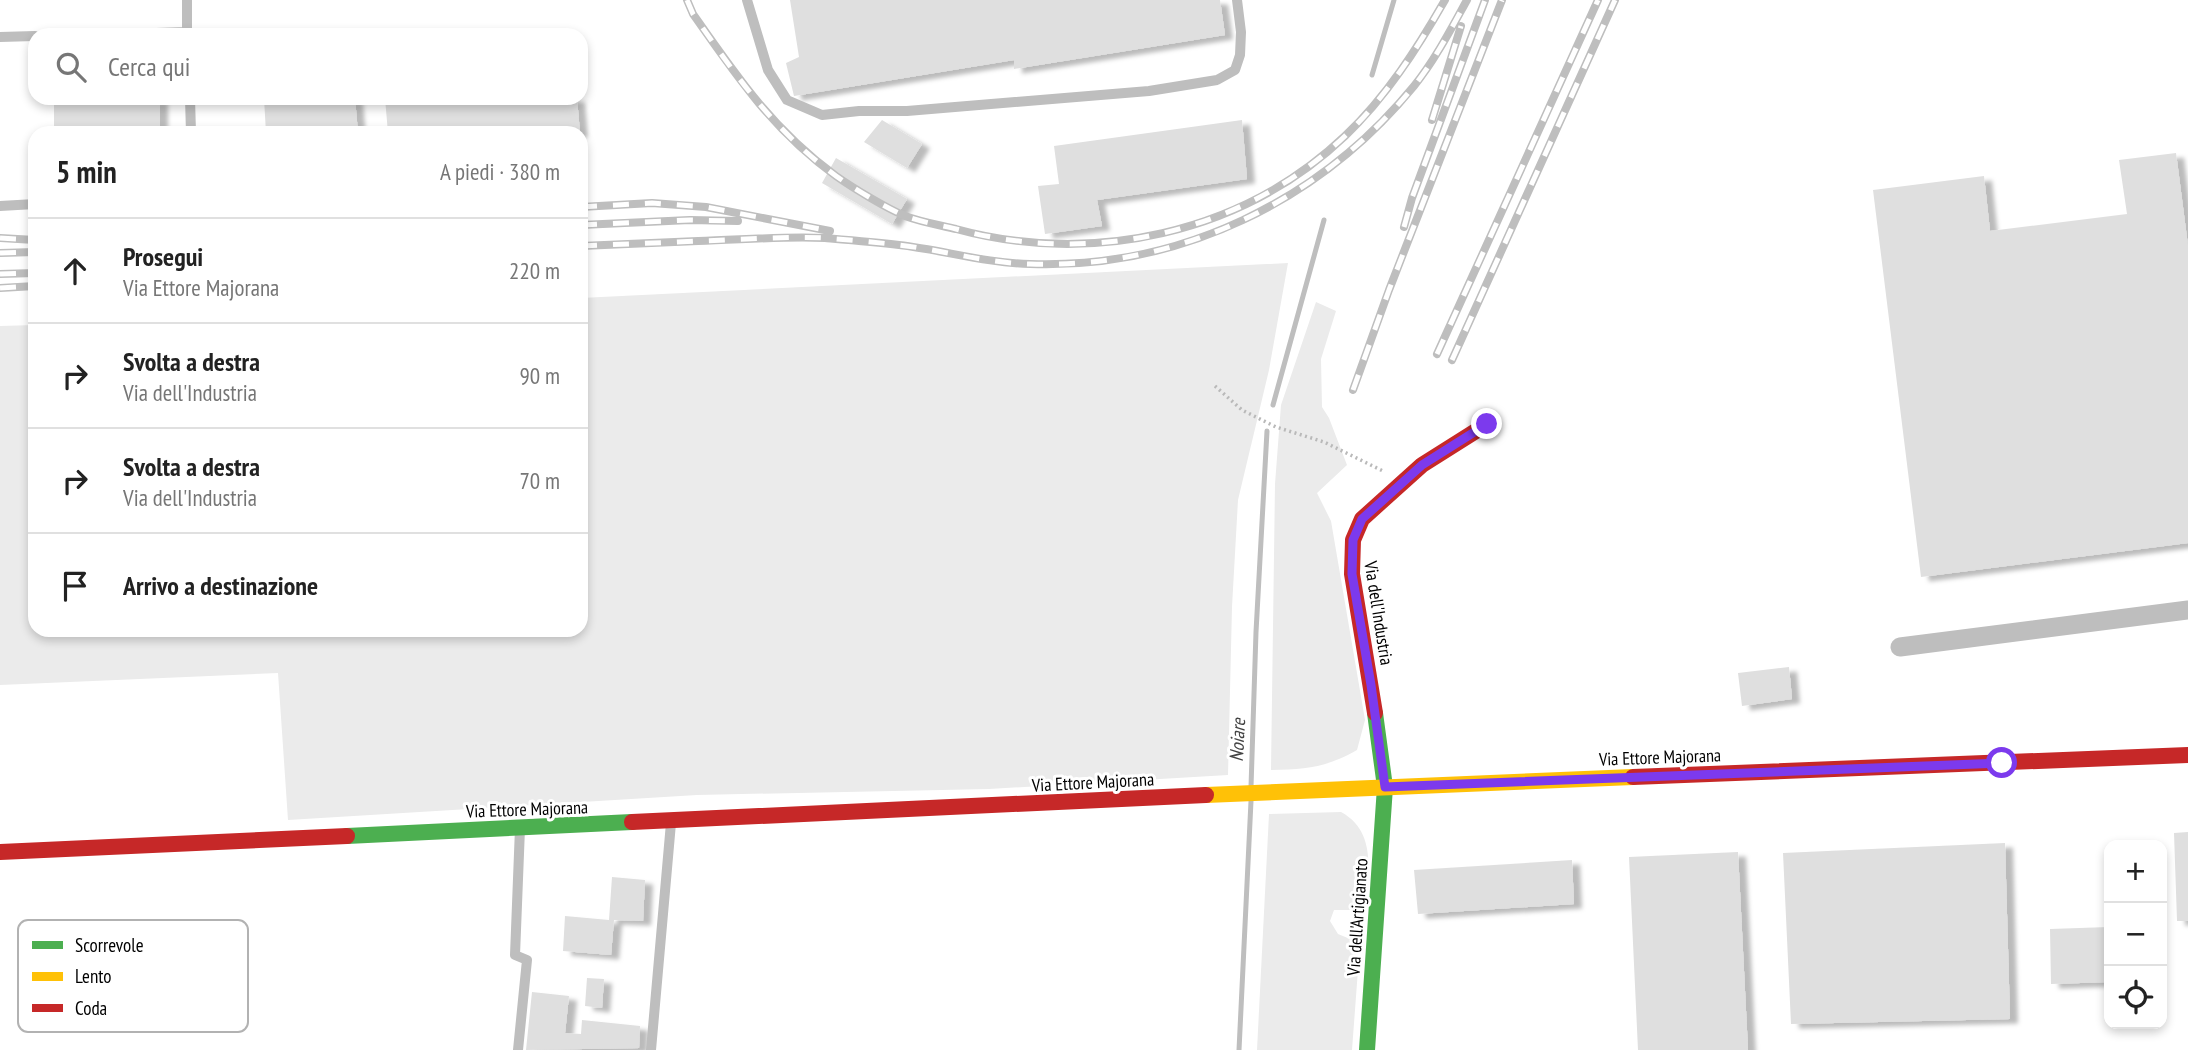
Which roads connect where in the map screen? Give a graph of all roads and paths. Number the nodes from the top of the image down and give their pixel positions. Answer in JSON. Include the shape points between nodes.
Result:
{"nodes":[{"id":1,"x":187,"y":0,"type":"edge"},
{"id":2,"x":747,"y":0,"type":"edge"},
{"id":3,"x":1237,"y":0,"type":"edge"},
{"id":4,"x":187,"y":28,"type":"edge"},
{"id":5,"x":28,"y":36,"type":"edge"},
{"id":6,"x":0,"y":37,"type":"edge"},
{"id":7,"x":190,"y":105,"type":"edge"},
{"id":8,"x":191,"y":126,"type":"edge"},
{"id":9,"x":28,"y":204,"type":"edge"},
{"id":10,"x":0,"y":206,"type":"edge"},
{"id":11,"x":1215,"y":386,"type":"dead end"},
{"id":12,"x":1487,"y":424,"type":"dead end"},
{"id":13,"x":1401,"y":484,"type":"junction"},
{"id":14,"x":2188,"y":610,"type":"edge"},
{"id":15,"x":1900,"y":648,"type":"dead end"},
{"id":16,"x":2188,"y":755,"type":"edge"},
{"id":17,"x":1385,"y":787,"type":"junction"},
{"id":18,"x":671,"y":822,"type":"junction"},
{"id":19,"x":520,"y":828,"type":"junction"},
{"id":20,"x":0,"y":852,"type":"edge"},
{"id":21,"x":518,"y":1050,"type":"edge"},
{"id":22,"x":651,"y":1050,"type":"edge"},
{"id":23,"x":1367,"y":1050,"type":"edge"}],
"edges":[{"from":1,"to":4,"type":"lane"},
{"from":2,"to":3,"type":"lane","via":[[768,70],[788,100],[822,115],[1149,91],[1217,80],[1235,70],[1240,55]]},
{"from":5,"to":6,"type":"lane"},
{"from":7,"to":8,"type":"lane"},
{"from":9,"to":10,"type":"lane"},
{"from":11,"to":13,"type":"path","via":[[1242,410],[1324,442]]},
{"from":12,"to":13,"type":"street","name":"Via dell'Industria","via":[[1422,465]]},
{"from":13,"to":17,"type":"street","name":"Via dell'Industria","via":[[1362,519],[1351,557]]},
{"from":14,"to":15,"type":"street"},
{"from":16,"to":17,"type":"street","name":"Via Ettore Majorana"},
{"from":17,"to":18,"type":"street","name":"Via Ettore Majorana"},
{"from":17,"to":23,"type":"street","name":"Via dell'Artigianato"},
{"from":18,"to":19,"type":"street","name":"Via Ettore Majorana"},
{"from":18,"to":22,"type":"lane"},
{"from":19,"to":20,"type":"street","name":"Via Ettore Majorana"},
{"from":19,"to":21,"type":"lane","via":[[515,955],[527,960]]}]}
